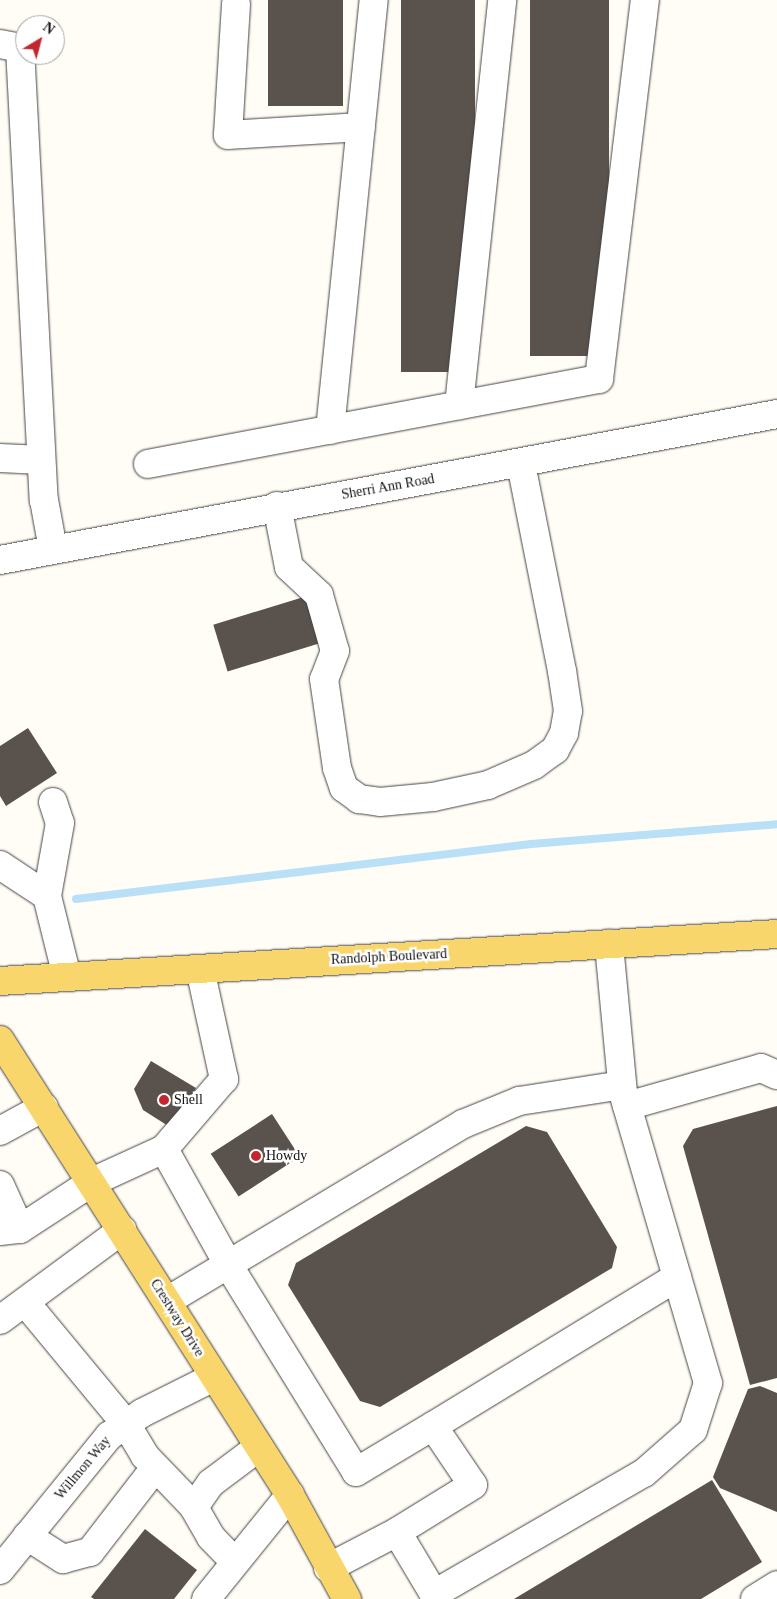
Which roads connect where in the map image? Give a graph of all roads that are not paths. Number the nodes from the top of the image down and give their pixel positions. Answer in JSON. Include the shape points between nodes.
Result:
{"nodes":[{"id":1,"x":374,"y":0,"type":"edge"},
{"id":2,"x":502,"y":0,"type":"edge"},
{"id":3,"x":644,"y":0,"type":"edge"},
{"id":4,"x":236,"y":4,"type":"dead end"},
{"id":5,"x":0,"y":44,"type":"edge"},
{"id":6,"x":361,"y":127,"type":"junction"},
{"id":7,"x":459,"y":405,"type":"junction"},
{"id":8,"x":777,"y":414,"type":"edge"},
{"id":9,"x":330,"y":430,"type":"junction"},
{"id":10,"x":0,"y":458,"type":"edge"},
{"id":11,"x":41,"y":460,"type":"junction"},
{"id":12,"x":520,"y":463,"type":"junction"},
{"id":13,"x":148,"y":464,"type":"dead end"},
{"id":14,"x":277,"y":506,"type":"junction"},
{"id":15,"x":53,"y":549,"type":"junction"},
{"id":16,"x":0,"y":560,"type":"edge"},
{"id":17,"x":53,"y":802,"type":"dead end"},
{"id":18,"x":0,"y":864,"type":"edge"},
{"id":19,"x":47,"y":896,"type":"junction"},
{"id":20,"x":777,"y":934,"type":"edge"},
{"id":21,"x":609,"y":944,"type":"junction"},
{"id":22,"x":200,"y":969,"type":"junction"},
{"id":23,"x":66,"y":977,"type":"junction"},
{"id":24,"x":0,"y":981,"type":"edge"},
{"id":25,"x":0,"y":1040,"type":"edge"},
{"id":26,"x":777,"y":1075,"type":"edge"},
{"id":27,"x":624,"y":1095,"type":"junction"},
{"id":28,"x":44,"y":1107,"type":"junction"},
{"id":29,"x":0,"y":1131,"type":"edge"},
{"id":30,"x":164,"y":1148,"type":"junction"},
{"id":31,"x":92,"y":1182,"type":"junction"},
{"id":32,"x":0,"y":1185,"type":"edge"},
{"id":33,"x":10,"y":1230,"type":"edge"},
{"id":34,"x":122,"y":1230,"type":"junction"},
{"id":35,"x":229,"y":1266,"type":"junction"},
{"id":36,"x":677,"y":1277,"type":"junction"},
{"id":37,"x":167,"y":1301,"type":"junction"},
{"id":38,"x":25,"y":1302,"type":"junction"},
{"id":39,"x":0,"y":1320,"type":"edge"},
{"id":40,"x":214,"y":1377,"type":"junction"},
{"id":41,"x":126,"y":1424,"type":"junction"},
{"id":42,"x":433,"y":1426,"type":"junction"},
{"id":43,"x":259,"y":1447,"type":"junction"},
{"id":44,"x":155,"y":1468,"type":"junction"},
{"id":45,"x":290,"y":1495,"type":"junction"},
{"id":46,"x":194,"y":1507,"type":"junction"},
{"id":47,"x":397,"y":1532,"type":"junction"},
{"id":48,"x":27,"y":1536,"type":"junction"},
{"id":49,"x":235,"y":1562,"type":"junction"},
{"id":50,"x":328,"y":1568,"type":"junction"},
{"id":51,"x":0,"y":1570,"type":"edge"},
{"id":52,"x":777,"y":1585,"type":"edge"},
{"id":53,"x":435,"y":1597,"type":"edge"},
{"id":54,"x":206,"y":1599,"type":"edge"},
{"id":55,"x":347,"y":1599,"type":"edge"},
{"id":56,"x":755,"y":1599,"type":"edge"}],
"edges":[{"from":1,"to":6,"type":"street"},
{"from":2,"to":7,"type":"street"},
{"from":3,"to":7,"type":"street","via":[[599,379]]},
{"from":4,"to":6,"type":"street","via":[[228,135]]},
{"from":5,"to":11,"type":"street","via":[[20,48]]},
{"from":6,"to":9,"type":"street"},
{"from":7,"to":9,"type":"street"},
{"from":8,"to":12,"type":"street","name":"Sherri Ann Road"},
{"from":9,"to":13,"type":"street"},
{"from":10,"to":11,"type":"street"},
{"from":11,"to":15,"type":"street"},
{"from":12,"to":14,"type":"street","name":"Sherri Ann Road"},
{"from":12,"to":14,"type":"street","via":[[562,671],[568,711],[564,733],[555,750],[534,765],[488,784],[433,797],[380,802],[359,800],[344,788],[337,768],[324,679],[335,652],[319,596],[288,567]]},
{"from":14,"to":15,"type":"street","name":"Sherri Ann Road"},
{"from":15,"to":16,"type":"street","name":"Sherri Ann Road"},
{"from":17,"to":19,"type":"street","via":[[60,823]]},
{"from":18,"to":19,"type":"street"},
{"from":19,"to":23,"type":"street"},
{"from":20,"to":21,"type":"main road","name":"Randolph Boulevard"},
{"from":21,"to":22,"type":"main road","name":"Randolph Boulevard"},
{"from":21,"to":27,"type":"street"},
{"from":22,"to":23,"type":"main road","name":"Randolph Boulevard"},
{"from":22,"to":30,"type":"street","via":[[224,1078]]},
{"from":23,"to":24,"type":"main road","name":"Randolph Boulevard"},
{"from":25,"to":28,"type":"main road","name":"Crestway Drive"},
{"from":26,"to":27,"type":"street","via":[[762,1068]]},
{"from":27,"to":35,"type":"street","via":[[519,1101],[463,1124]]},
{"from":27,"to":36,"type":"street"},
{"from":28,"to":29,"type":"street"},
{"from":28,"to":31,"type":"main road","name":"Crestway Drive"},
{"from":30,"to":31,"type":"street"},
{"from":30,"to":35,"type":"street"},
{"from":31,"to":33,"type":"street"},
{"from":31,"to":34,"type":"main road","name":"Crestway Drive"},
{"from":32,"to":33,"type":"street"},
{"from":34,"to":37,"type":"main road","name":"Crestway Drive"},
{"from":34,"to":38,"type":"street"},
{"from":35,"to":37,"type":"street"},
{"from":35,"to":42,"type":"street","via":[[356,1472]]},
{"from":36,"to":42,"type":"street"},
{"from":36,"to":53,"type":"street","via":[[708,1383],[694,1430],[644,1473]]},
{"from":37,"to":40,"type":"main road","name":"Crestway Drive"},
{"from":38,"to":39,"type":"street"},
{"from":38,"to":41,"type":"street"},
{"from":40,"to":41,"type":"street","name":"Willmon Way"},
{"from":40,"to":43,"type":"main road","name":"Crestway Drive"},
{"from":41,"to":44,"type":"street"},
{"from":41,"to":48,"type":"street","name":"Willmon Way","via":[[109,1436]]},
{"from":42,"to":47,"type":"street","via":[[473,1485]]},
{"from":43,"to":45,"type":"main road","name":"Crestway Drive"},
{"from":43,"to":46,"type":"street","via":[[211,1483]]},
{"from":44,"to":46,"type":"street"},
{"from":44,"to":48,"type":"street","via":[[90,1552],[63,1559]]},
{"from":45,"to":49,"type":"street"},
{"from":45,"to":50,"type":"main road","name":"Crestway Drive"},
{"from":46,"to":49,"type":"street","via":[[211,1537]]},
{"from":47,"to":50,"type":"street"},
{"from":47,"to":53,"type":"street"},
{"from":48,"to":51,"type":"street","name":"Willmon Way"},
{"from":49,"to":54,"type":"street"},
{"from":50,"to":55,"type":"main road","name":"Crestway Drive"},
{"from":52,"to":56,"type":"street"}]}
